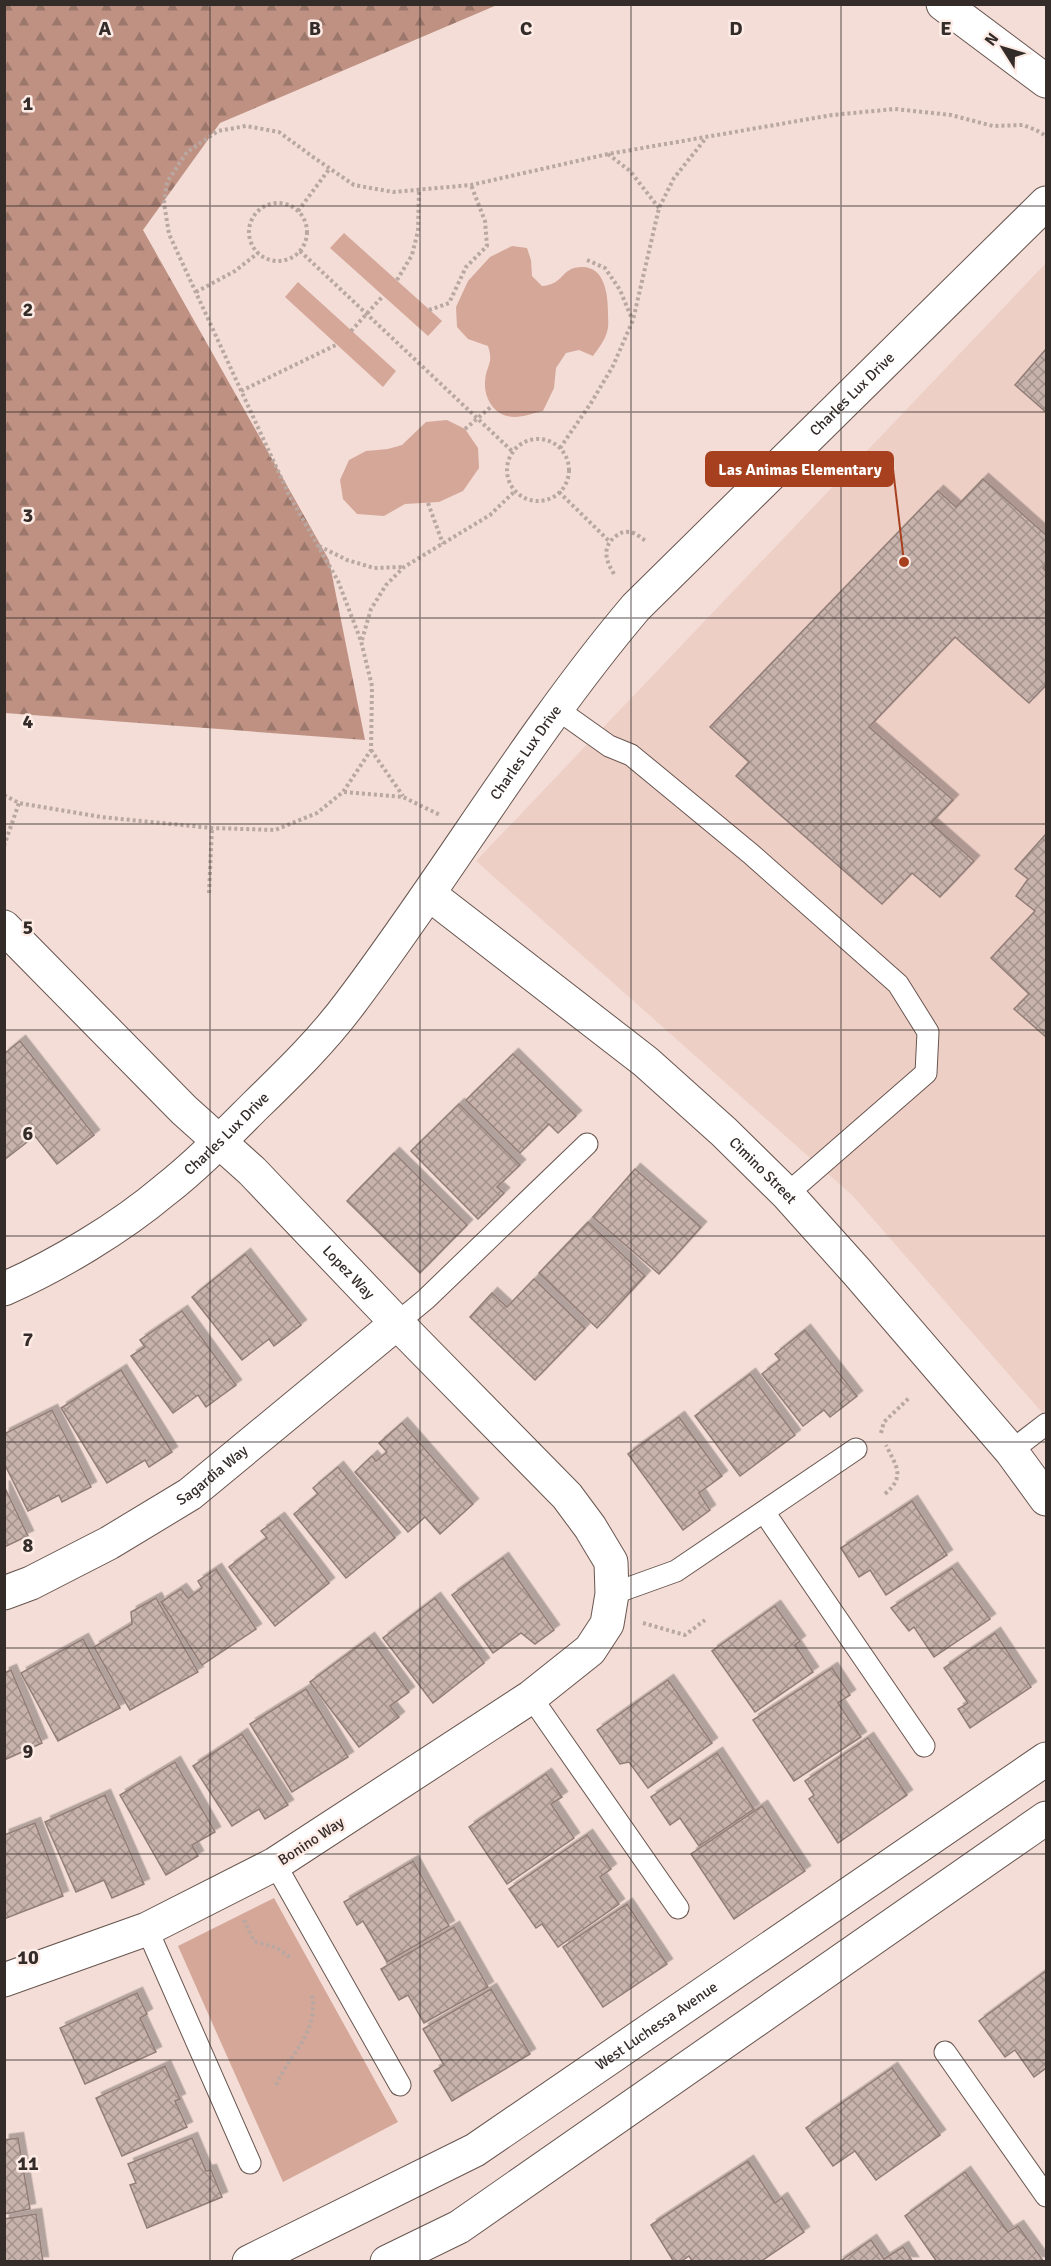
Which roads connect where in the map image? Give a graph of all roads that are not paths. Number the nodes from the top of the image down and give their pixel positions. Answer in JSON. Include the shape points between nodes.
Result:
{"nodes":[{"id":1,"x":943,"y":4,"type":"edge"},
{"id":2,"x":1047,"y":81,"type":"edge"},
{"id":3,"x":1047,"y":203,"type":"edge"},
{"id":4,"x":557,"y":709,"type":"junction"},
{"id":5,"x":429,"y":894,"type":"junction"},
{"id":6,"x":4,"y":927,"type":"edge"},
{"id":7,"x":219,"y":1141,"type":"junction"},
{"id":8,"x":588,"y":1144,"type":"dead end"},
{"id":9,"x":787,"y":1194,"type":"junction"},
{"id":10,"x":4,"y":1289,"type":"edge"},
{"id":11,"x":397,"y":1323,"type":"junction"},
{"id":12,"x":1047,"y":1424,"type":"edge"},
{"id":13,"x":856,"y":1449,"type":"dead end"},
{"id":14,"x":1011,"y":1450,"type":"junction"},
{"id":15,"x":1047,"y":1499,"type":"edge"},
{"id":16,"x":764,"y":1512,"type":"junction"},
{"id":17,"x":4,"y":1593,"type":"edge"},
{"id":18,"x":612,"y":1594,"type":"junction"},
{"id":19,"x":590,"y":1650,"type":"joint"},
{"id":20,"x":531,"y":1697,"type":"junction"},
{"id":21,"x":924,"y":1746,"type":"dead end"},
{"id":22,"x":1047,"y":1759,"type":"edge"},
{"id":23,"x":1047,"y":1818,"type":"edge"},
{"id":24,"x":275,"y":1864,"type":"junction"},
{"id":25,"x":678,"y":1908,"type":"dead end"},
{"id":26,"x":147,"y":1929,"type":"junction"},
{"id":27,"x":4,"y":1980,"type":"edge"},
{"id":28,"x":945,"y":2052,"type":"dead end"},
{"id":29,"x":400,"y":2085,"type":"dead end"},
{"id":30,"x":250,"y":2163,"type":"dead end"},
{"id":31,"x":1047,"y":2196,"type":"edge"},
{"id":32,"x":249,"y":2262,"type":"edge"},
{"id":33,"x":387,"y":2262,"type":"edge"}],
"edges":[{"from":1,"to":2,"type":"street"},
{"from":3,"to":4,"type":"street","name":"Charles Lux Drive","via":[[636,607]]},
{"from":4,"to":5,"type":"street","name":"Charles Lux Drive"},
{"from":4,"to":9,"type":"lane","via":[[609,746],[631,755],[751,854],[898,984],[928,1032],[926,1073]]},
{"from":5,"to":7,"type":"street","name":"Charles Lux Drive","via":[[350,1004],[293,1070]]},
{"from":5,"to":9,"type":"street","name":"Cimino Street","via":[[646,1062]]},
{"from":6,"to":7,"type":"street","name":"Lopez Way"},
{"from":7,"to":10,"type":"street","name":"Charles Lux Drive","via":[[165,1191],[103,1234]]},
{"from":7,"to":11,"type":"street","name":"Lopez Way"},
{"from":8,"to":11,"type":"lane"},
{"from":9,"to":14,"type":"street","name":"Cimino Street"},
{"from":11,"to":17,"type":"street","name":"Sagardia Way","via":[[190,1494],[109,1543]]},
{"from":11,"to":18,"type":"street","name":"Lopez Way","via":[[567,1496],[611,1562]]},
{"from":12,"to":14,"type":"lane"},
{"from":13,"to":16,"type":"lane"},
{"from":14,"to":15,"type":"street","name":"Cimino Street"},
{"from":16,"to":18,"type":"lane","via":[[676,1571]]},
{"from":16,"to":21,"type":"lane"},
{"from":18,"to":19,"type":"street","name":"Lopez Way","via":[[607,1624]]},
{"from":19,"to":20,"type":"street","name":"Bonino Way"},
{"from":20,"to":24,"type":"street","name":"Bonino Way"},
{"from":20,"to":25,"type":"lane"},
{"from":22,"to":32,"type":"street","name":"West Luchessa Avenue","via":[[475,2150]]},
{"from":23,"to":33,"type":"street","via":[[459,2227]]},
{"from":24,"to":26,"type":"street","name":"Bonino Way"},
{"from":24,"to":29,"type":"lane"},
{"from":26,"to":27,"type":"street","name":"Bonino Way"},
{"from":26,"to":30,"type":"lane"},
{"from":28,"to":31,"type":"lane"}]}
